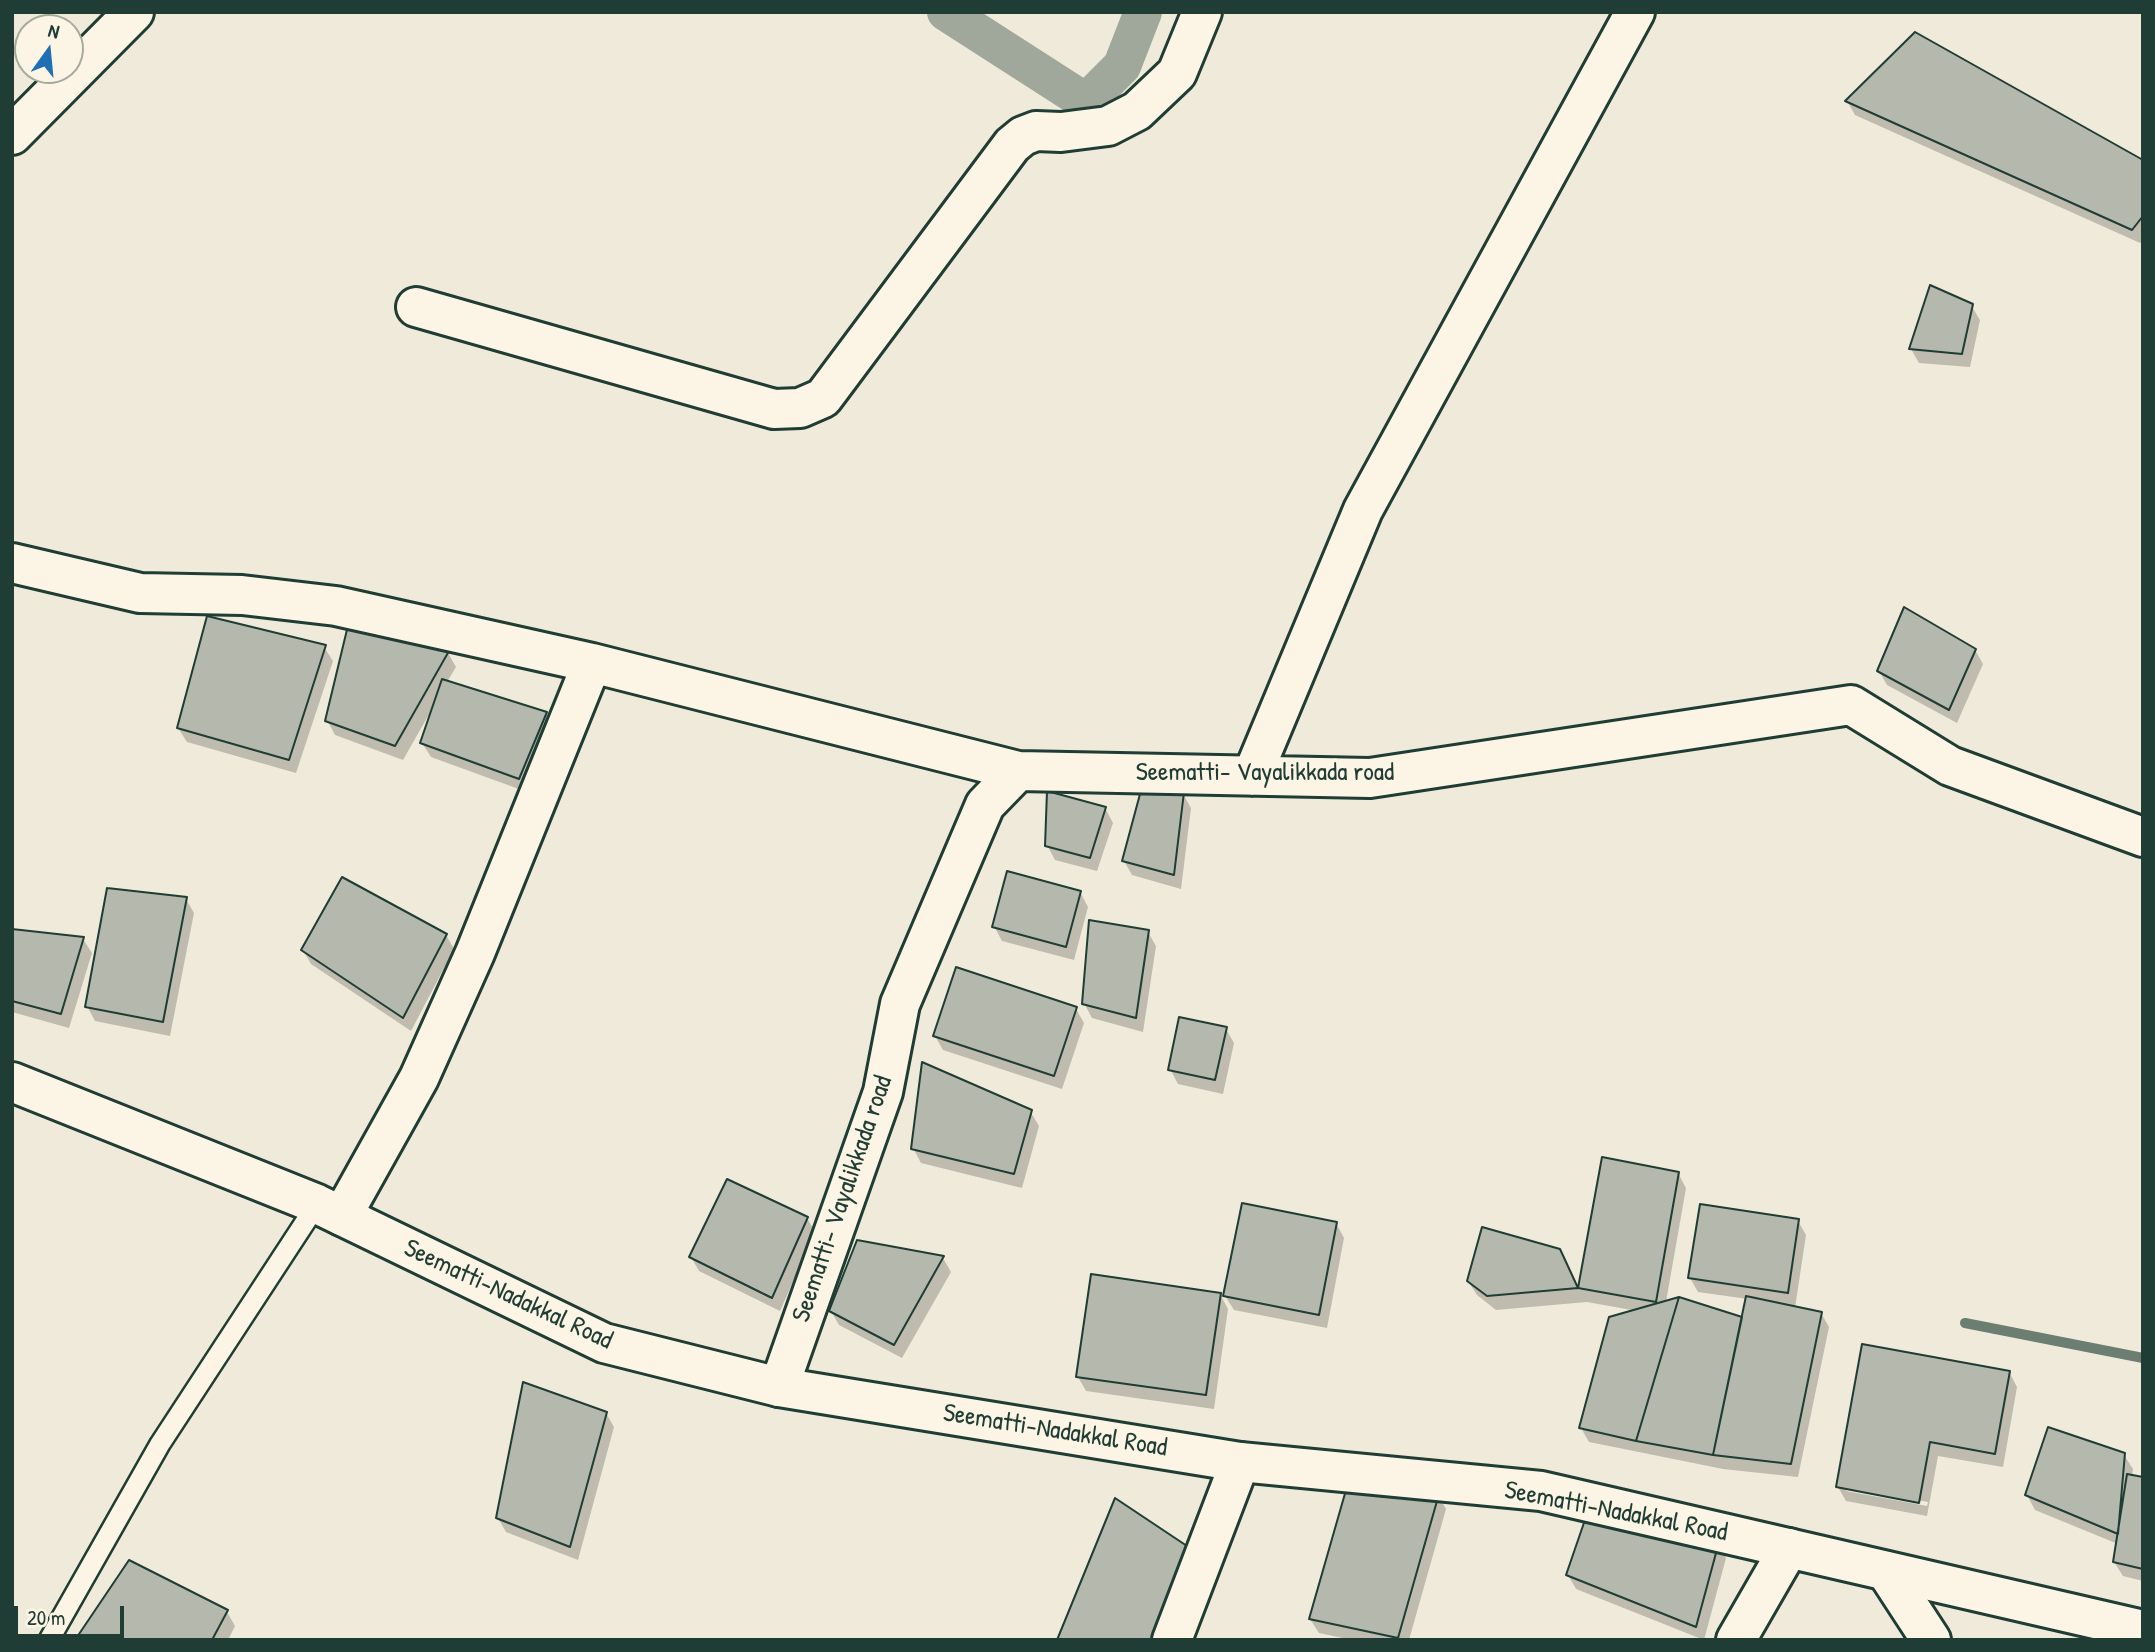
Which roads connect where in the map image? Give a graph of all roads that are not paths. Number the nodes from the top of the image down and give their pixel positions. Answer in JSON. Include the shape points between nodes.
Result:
{"nodes":[{"id":1,"x":134,"y":12,"type":"edge"},
{"id":2,"x":1202,"y":12,"type":"edge"},
{"id":3,"x":1635,"y":12,"type":"edge"},
{"id":4,"x":12,"y":135,"type":"edge"},
{"id":5,"x":415,"y":307,"type":"dead end"},
{"id":6,"x":12,"y":563,"type":"edge"},
{"id":7,"x":592,"y":663,"type":"junction"},
{"id":8,"x":1018,"y":771,"type":"junction"},
{"id":9,"x":1252,"y":776,"type":"junction"},
{"id":10,"x":2143,"y":836,"type":"edge"},
{"id":11,"x":12,"y":1082,"type":"edge"},
{"id":12,"x":329,"y":1210,"type":"junction"},
{"id":13,"x":779,"y":1387,"type":"junction"},
{"id":14,"x":1240,"y":1462,"type":"junction"},
{"id":15,"x":1789,"y":1548,"type":"junction"},
{"id":16,"x":1886,"y":1571,"type":"junction"},
{"id":17,"x":2143,"y":1630,"type":"edge"},
{"id":18,"x":48,"y":1640,"type":"edge"},
{"id":19,"x":1172,"y":1640,"type":"edge"},
{"id":20,"x":1736,"y":1640,"type":"edge"},
{"id":21,"x":1931,"y":1640,"type":"edge"}],
"edges":[{"from":1,"to":4,"type":"street"},
{"from":2,"to":5,"type":"street","via":[[1177,73],[1137,111],[1108,126],[1036,131],[1013,145],[823,398],[800,408],[774,409]]},
{"from":3,"to":9,"type":"street","via":[[1363,510]]},
{"from":6,"to":7,"type":"street","via":[[139,593],[242,595],[336,606]]},
{"from":7,"to":8,"type":"street"},
{"from":7,"to":12,"type":"street","via":[[425,1066]]},
{"from":8,"to":9,"type":"street","name":"Seematti- Vayalikkada road"},
{"from":8,"to":13,"type":"street","name":"Seematti- Vayalikkada road","via":[[985,805],[900,1003],[883,1092]]},
{"from":9,"to":10,"type":"street","name":"Seematti- Vayalikkada road","via":[[1370,778],[1851,705],[1950,766]]},
{"from":11,"to":12,"type":"street","name":"Seematti-Nadakkal Road"},
{"from":12,"to":13,"type":"street","name":"Seematti-Nadakkal Road","via":[[604,1343]]},
{"from":12,"to":18,"type":"lane","via":[[160,1444]]},
{"from":13,"to":14,"type":"street","name":"Seematti-Nadakkal Road"},
{"from":14,"to":15,"type":"street","name":"Seematti-Nadakkal Road","via":[[1541,1492]]},
{"from":14,"to":19,"type":"street"},
{"from":15,"to":16,"type":"street","name":"Seematti-Nadakkal Road"},
{"from":15,"to":20,"type":"street"},
{"from":16,"to":17,"type":"street","name":"Seematti-Nadakkal Road"},
{"from":16,"to":21,"type":"street"}]}
